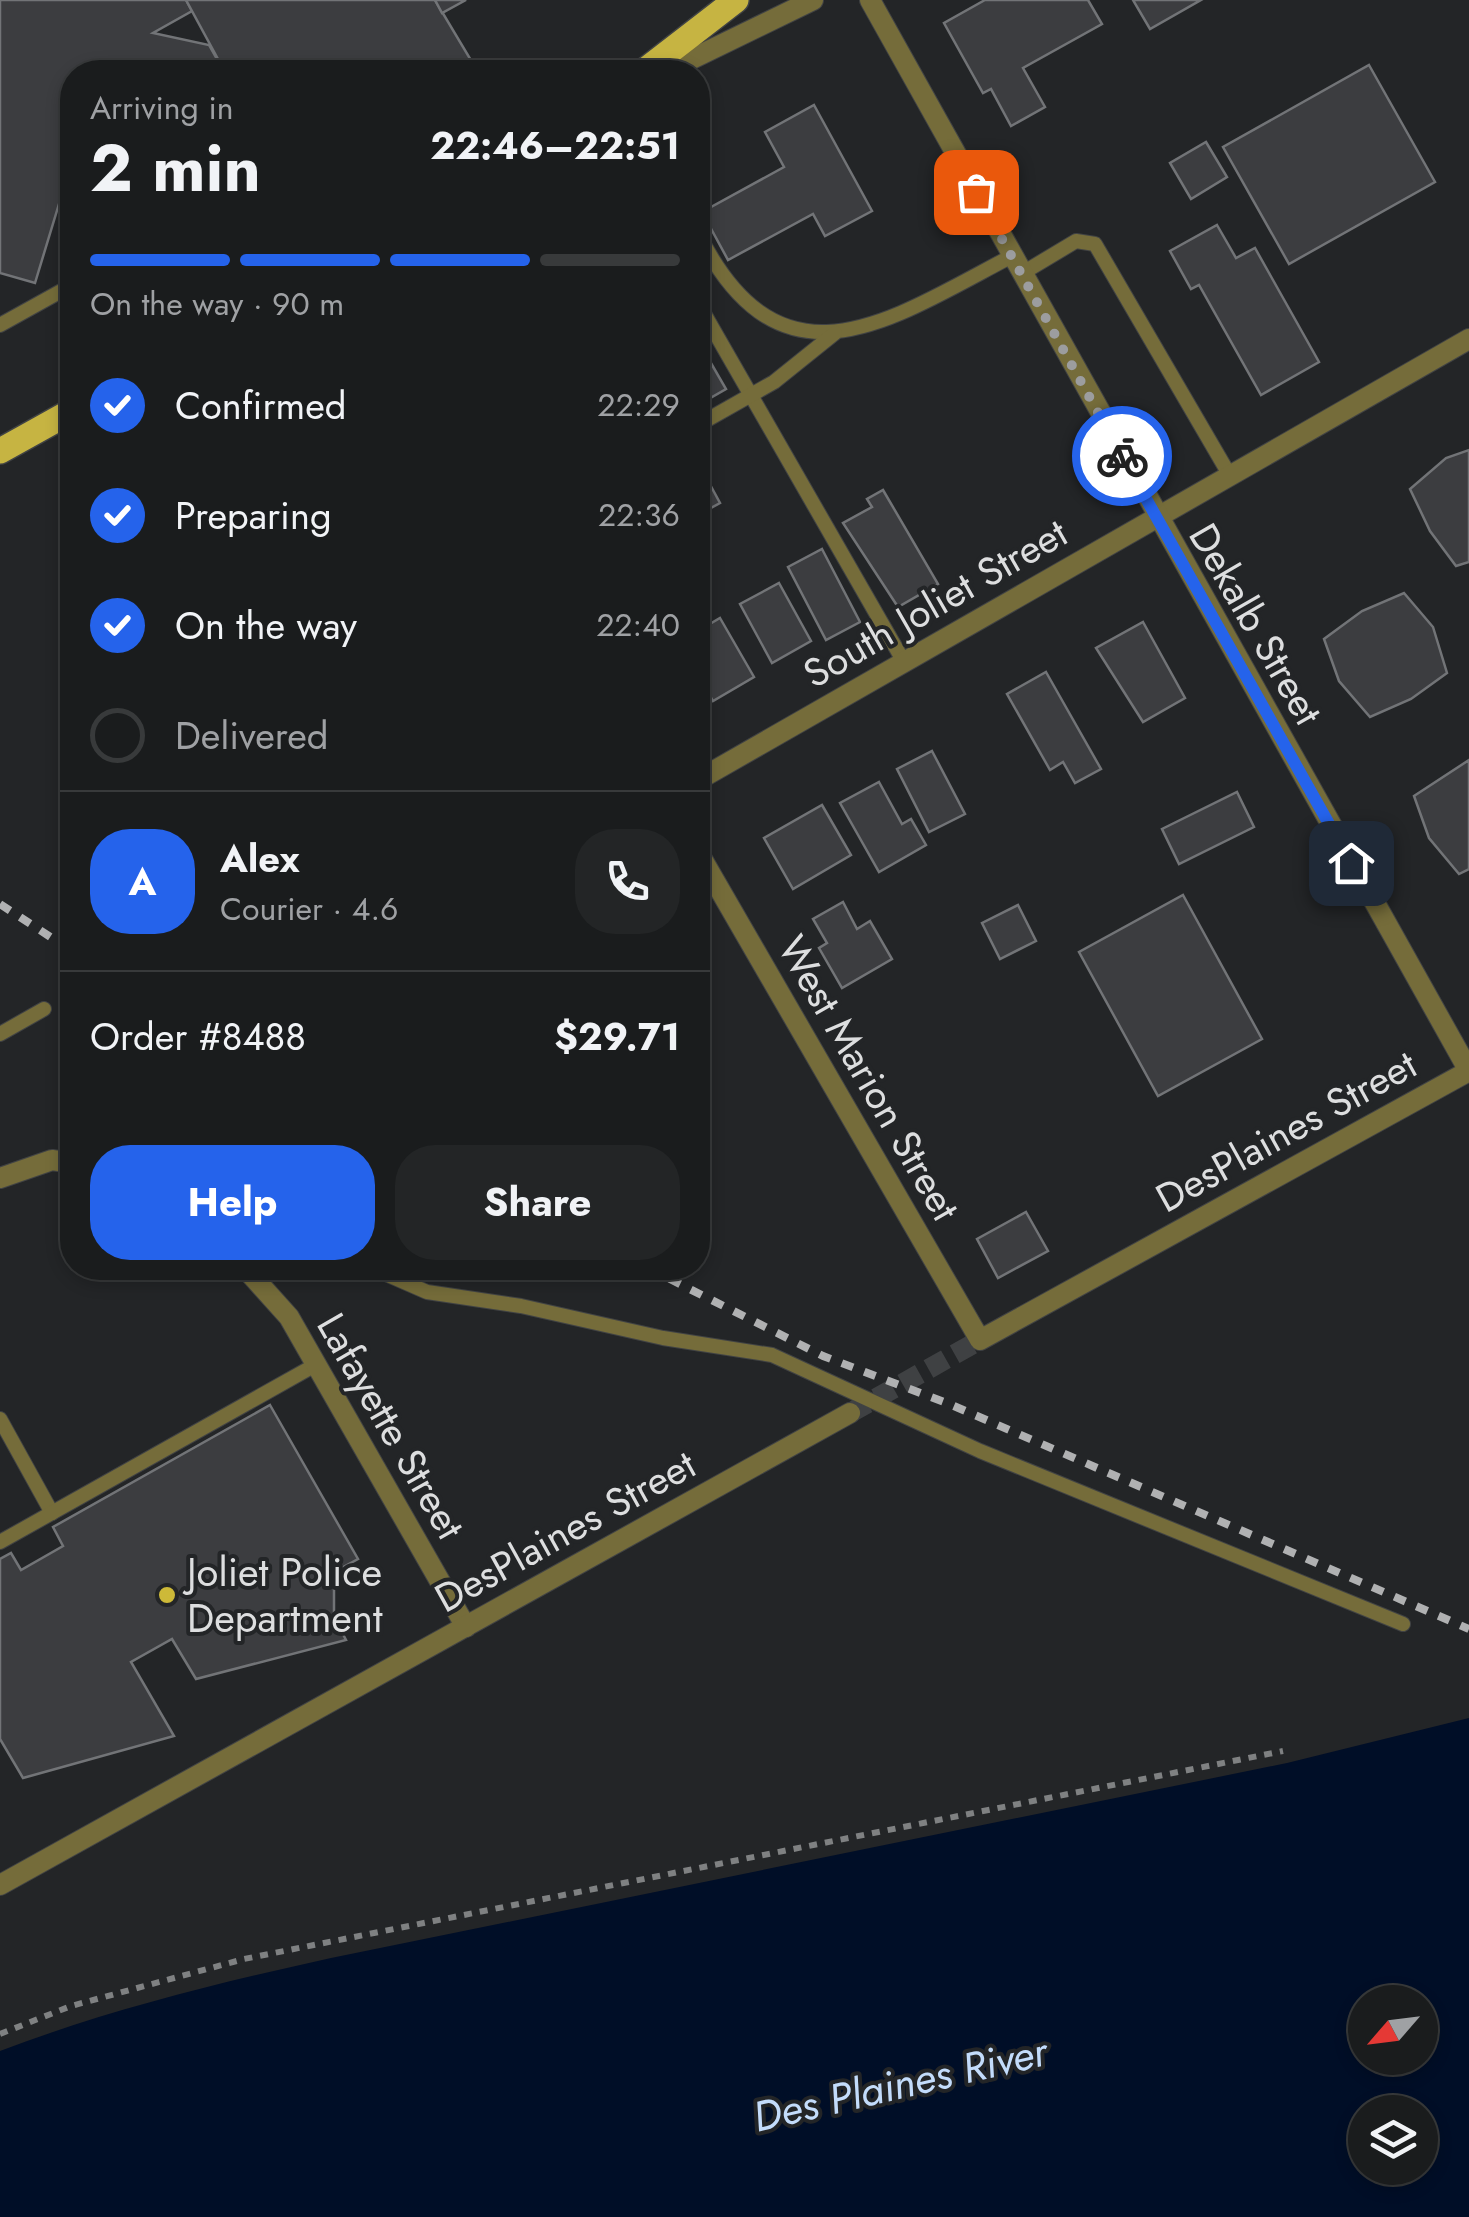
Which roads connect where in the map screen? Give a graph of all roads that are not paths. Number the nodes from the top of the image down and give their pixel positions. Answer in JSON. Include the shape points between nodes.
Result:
{"nodes":[{"id":1,"x":736,"y":0,"type":"edge"},
{"id":2,"x":813,"y":0,"type":"edge"},
{"id":3,"x":870,"y":0,"type":"edge"},
{"id":4,"x":658,"y":60,"type":"edge"},
{"id":5,"x":690,"y":60,"type":"edge"},
{"id":6,"x":710,"y":258,"type":"edge"},
{"id":7,"x":1017,"y":265,"type":"junction"},
{"id":8,"x":60,"y":292,"type":"edge"},
{"id":9,"x":710,"y":324,"type":"edge"},
{"id":10,"x":0,"y":325,"type":"edge"},
{"id":11,"x":836,"y":333,"type":"junction"},
{"id":12,"x":1469,"y":339,"type":"edge"},
{"id":13,"x":750,"y":396,"type":"junction"},
{"id":14,"x":60,"y":417,"type":"edge"},
{"id":15,"x":710,"y":418,"type":"edge"},
{"id":16,"x":0,"y":451,"type":"edge"},
{"id":17,"x":1229,"y":474,"type":"junction"},
{"id":18,"x":1155,"y":516,"type":"junction"},
{"id":19,"x":904,"y":662,"type":"junction"},
{"id":20,"x":710,"y":773,"type":"edge"},
{"id":21,"x":710,"y":873,"type":"edge"},
{"id":22,"x":44,"y":1008,"type":"dead end"},
{"id":23,"x":0,"y":1034,"type":"edge"},
{"id":24,"x":1469,"y":1071,"type":"edge"},
{"id":25,"x":60,"y":1162,"type":"edge"},
{"id":26,"x":0,"y":1178,"type":"edge"},
{"id":27,"x":264,"y":1280,"type":"edge"},
{"id":28,"x":400,"y":1280,"type":"edge"},
{"id":29,"x":980,"y":1340,"type":"joint"},
{"id":30,"x":317,"y":1364,"type":"junction"},
{"id":31,"x":850,"y":1413,"type":"tunnel mouth"},
{"id":32,"x":0,"y":1419,"type":"edge"},
{"id":33,"x":52,"y":1512,"type":"junction"},
{"id":34,"x":0,"y":1542,"type":"edge"},
{"id":35,"x":1403,"y":1624,"type":"dead end"},
{"id":36,"x":466,"y":1627,"type":"junction"},
{"id":37,"x":0,"y":1885,"type":"edge"}],
"edges":[{"from":1,"to":4,"type":"main road"},
{"from":2,"to":5,"type":"street"},
{"from":3,"to":7,"type":"street","name":"Dekalb Street"},
{"from":6,"to":11,"type":"lane","via":[[754,306],[785,327]]},
{"from":7,"to":11,"type":"lane","via":[[861,330]]},
{"from":7,"to":17,"type":"lane","via":[[1076,241],[1095,244]]},
{"from":7,"to":18,"type":"street","name":"Dekalb Street"},
{"from":8,"to":10,"type":"lane"},
{"from":9,"to":13,"type":"lane"},
{"from":11,"to":13,"type":"lane"},
{"from":12,"to":17,"type":"street","name":"South Joliet Street"},
{"from":13,"to":15,"type":"lane"},
{"from":13,"to":19,"type":"lane"},
{"from":14,"to":16,"type":"main road"},
{"from":17,"to":18,"type":"street","name":"South Joliet Street"},
{"from":18,"to":19,"type":"street","name":"South Joliet Street"},
{"from":18,"to":24,"type":"street","name":"Dekalb Street"},
{"from":19,"to":20,"type":"street","name":"South Joliet Street"},
{"from":21,"to":29,"type":"street","name":"West Marion Street"},
{"from":22,"to":23,"type":"lane"},
{"from":24,"to":29,"type":"street","name":"DesPlaines Street"},
{"from":25,"to":26,"type":"street"},
{"from":27,"to":30,"type":"street","name":"Lafayette Street"},
{"from":28,"to":35,"type":"lane","via":[[427,1292],[772,1355],[980,1452]]},
{"from":30,"to":33,"type":"lane"},
{"from":30,"to":36,"type":"street","name":"Lafayette Street"},
{"from":31,"to":36,"type":"street","name":"DesPlaines Street"},
{"from":32,"to":33,"type":"lane"},
{"from":33,"to":34,"type":"lane"},
{"from":36,"to":37,"type":"street","name":"DesPlaines Street"}]}
